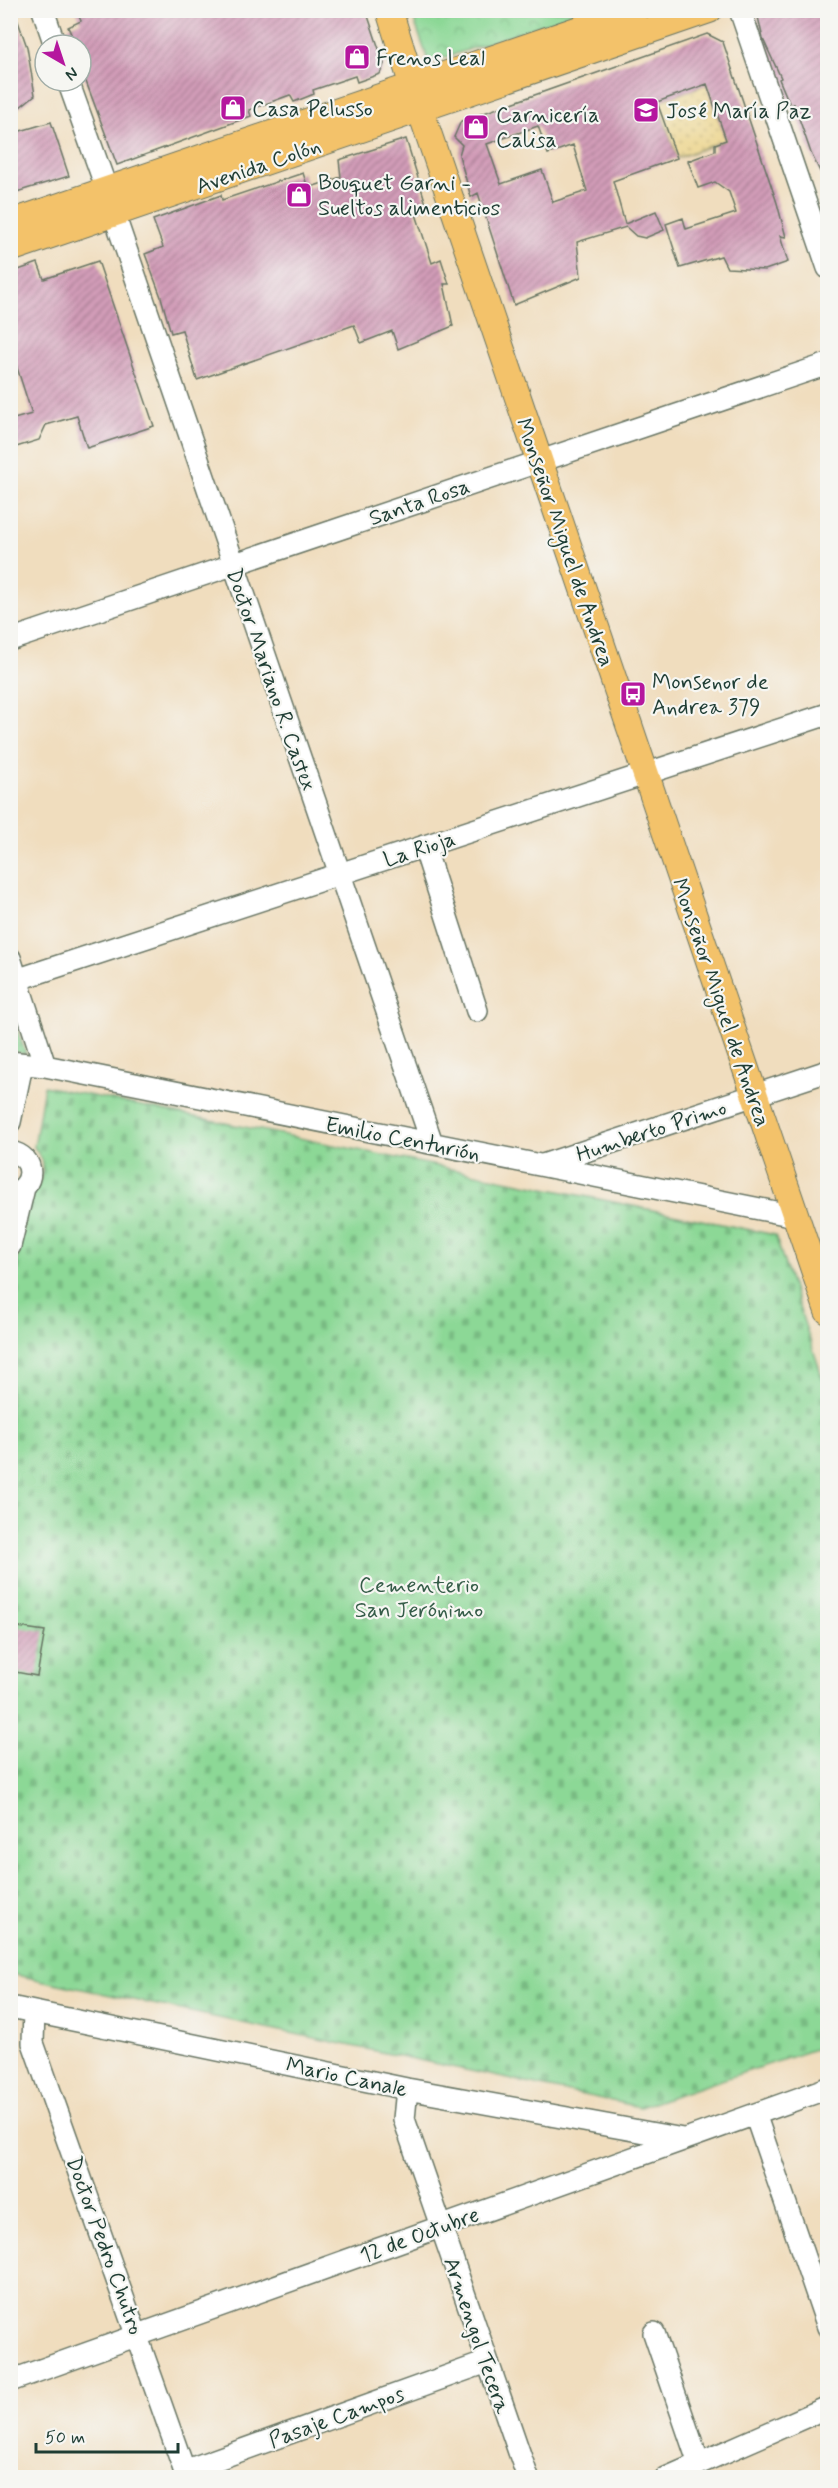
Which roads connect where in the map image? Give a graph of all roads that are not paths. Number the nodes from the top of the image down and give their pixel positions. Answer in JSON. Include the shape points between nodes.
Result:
{"nodes":[{"id":1,"x":43,"y":10,"type":"edge"},
{"id":2,"x":389,"y":10,"type":"edge"},
{"id":3,"x":635,"y":10,"type":"edge"},
{"id":4,"x":709,"y":10,"type":"edge"},
{"id":5,"x":740,"y":10,"type":"edge"},
{"id":6,"x":51,"y":33,"type":"edge"},
{"id":7,"x":72,"y":93,"type":"edge"},
{"id":8,"x":417,"y":97,"type":"junction"},
{"id":9,"x":110,"y":202,"type":"junction"},
{"id":10,"x":10,"y":223,"type":"edge"},
{"id":11,"x":10,"y":249,"type":"edge"},
{"id":12,"x":828,"y":268,"type":"edge"},
{"id":13,"x":828,"y":364,"type":"edge"},
{"id":14,"x":538,"y":460,"type":"junction"},
{"id":15,"x":232,"y":565,"type":"junction"},
{"id":16,"x":10,"y":640,"type":"edge"},
{"id":17,"x":828,"y":714,"type":"edge"},
{"id":18,"x":644,"y":773,"type":"junction"},
{"id":19,"x":424,"y":846,"type":"junction"},
{"id":20,"x":339,"y":874,"type":"junction"},
{"id":21,"x":10,"y":958,"type":"edge"},
{"id":22,"x":14,"y":981,"type":"edge"},
{"id":23,"x":477,"y":1011,"type":"dead end"},
{"id":24,"x":16,"y":1064,"type":"edge"},
{"id":25,"x":45,"y":1066,"type":"junction"},
{"id":26,"x":828,"y":1071,"type":"edge"},
{"id":27,"x":754,"y":1096,"type":"junction"},
{"id":28,"x":10,"y":1122,"type":"edge"},
{"id":29,"x":432,"y":1143,"type":"junction"},
{"id":30,"x":10,"y":1152,"type":"edge"},
{"id":31,"x":543,"y":1166,"type":"junction"},
{"id":32,"x":17,"y":1191,"type":"edge"},
{"id":33,"x":795,"y":1216,"type":"junction"},
{"id":34,"x":10,"y":1246,"type":"edge"},
{"id":35,"x":828,"y":1311,"type":"edge"},
{"id":36,"x":19,"y":2012,"type":"edge"},
{"id":37,"x":828,"y":2088,"type":"edge"},
{"id":38,"x":407,"y":2089,"type":"junction"},
{"id":39,"x":755,"y":2114,"type":"junction"},
{"id":40,"x":684,"y":2139,"type":"junction"},
{"id":41,"x":440,"y":2226,"type":"junction"},
{"id":42,"x":828,"y":2327,"type":"edge"},
{"id":43,"x":654,"y":2333,"type":"dead end"},
{"id":44,"x":139,"y":2337,"type":"junction"},
{"id":45,"x":487,"y":2362,"type":"junction"},
{"id":46,"x":10,"y":2381,"type":"edge"},
{"id":47,"x":828,"y":2407,"type":"edge"},
{"id":48,"x":699,"y":2464,"type":"junction"},
{"id":49,"x":186,"y":2474,"type":"edge"},
{"id":50,"x":528,"y":2478,"type":"edge"},
{"id":51,"x":666,"y":2478,"type":"edge"}],
"edges":[{"from":1,"to":6,"type":"street"},
{"from":2,"to":8,"type":"main road","name":"Monseñor Miguel de Andrea"},
{"from":3,"to":8,"type":"main road","name":"Avenida Colón"},
{"from":4,"to":8,"type":"main road","name":"Avenida Colón"},
{"from":5,"to":12,"type":"street"},
{"from":7,"to":9,"type":"street","name":"Doctor Mariano R. Castex"},
{"from":8,"to":9,"type":"main road","name":"Avenida Colón"},
{"from":8,"to":14,"type":"main road","name":"Monseñor Miguel de Andrea"},
{"from":9,"to":10,"type":"main road","name":"Avenida Colón"},
{"from":9,"to":11,"type":"main road","name":"Avenida Colón"},
{"from":9,"to":15,"type":"street","name":"Doctor Mariano R. Castex"},
{"from":13,"to":14,"type":"street","name":"Santa Rosa"},
{"from":14,"to":15,"type":"street","name":"Santa Rosa"},
{"from":14,"to":18,"type":"main road","name":"Monseñor Miguel de Andrea"},
{"from":15,"to":16,"type":"street","name":"Santa Rosa"},
{"from":15,"to":20,"type":"street","name":"Doctor Mariano R. Castex"},
{"from":17,"to":18,"type":"street","name":"La Rioja"},
{"from":18,"to":19,"type":"street","name":"La Rioja"},
{"from":18,"to":27,"type":"main road","name":"Monseñor Miguel de Andrea"},
{"from":19,"to":20,"type":"street","name":"La Rioja"},
{"from":19,"to":23,"type":"street"},
{"from":20,"to":22,"type":"street","name":"La Rioja"},
{"from":20,"to":29,"type":"street","name":"Doctor Mariano R. Castex"},
{"from":21,"to":22,"type":"street"},
{"from":22,"to":25,"type":"street"},
{"from":24,"to":25,"type":"street","name":"Emilio Centurión"},
{"from":24,"to":28,"type":"street"},
{"from":25,"to":29,"type":"street","name":"Emilio Centurión"},
{"from":26,"to":27,"type":"street","name":"Humberto Primo"},
{"from":27,"to":31,"type":"street","name":"Humberto Primo"},
{"from":27,"to":33,"type":"main road","name":"Monseñor Miguel de Andrea"},
{"from":29,"to":31,"type":"street","name":"Emilio Centurión"},
{"from":30,"to":32,"type":"street","via":[[18,1153],[28,1162],[30,1176]]},
{"from":31,"to":33,"type":"street","name":"Emilio Centurión"},
{"from":32,"to":34,"type":"street"},
{"from":33,"to":35,"type":"main road","name":"Monseñor Miguel de Andrea"},
{"from":36,"to":38,"type":"street","name":"Mario Canale"},
{"from":36,"to":44,"type":"street","name":"Doctor Pedro Chutro"},
{"from":37,"to":39,"type":"street","name":"12 de Octubre"},
{"from":38,"to":40,"type":"street","name":"Mario Canale"},
{"from":38,"to":41,"type":"street","name":"Armengol Tecera","via":[[404,2119]]},
{"from":39,"to":40,"type":"street","name":"12 de Octubre"},
{"from":39,"to":42,"type":"street"},
{"from":40,"to":41,"type":"street","name":"12 de Octubre"},
{"from":41,"to":44,"type":"street","name":"12 de Octubre"},
{"from":41,"to":45,"type":"street","name":"Armengol Tecera"},
{"from":43,"to":48,"type":"street"},
{"from":44,"to":46,"type":"street","name":"12 de Octubre"},
{"from":44,"to":49,"type":"street","name":"Doctor Pedro Chutro"},
{"from":45,"to":49,"type":"street","name":"Pasaje Campos"},
{"from":45,"to":50,"type":"street","name":"Armengol Tecera"},
{"from":47,"to":48,"type":"street"},
{"from":48,"to":51,"type":"street"}]}
